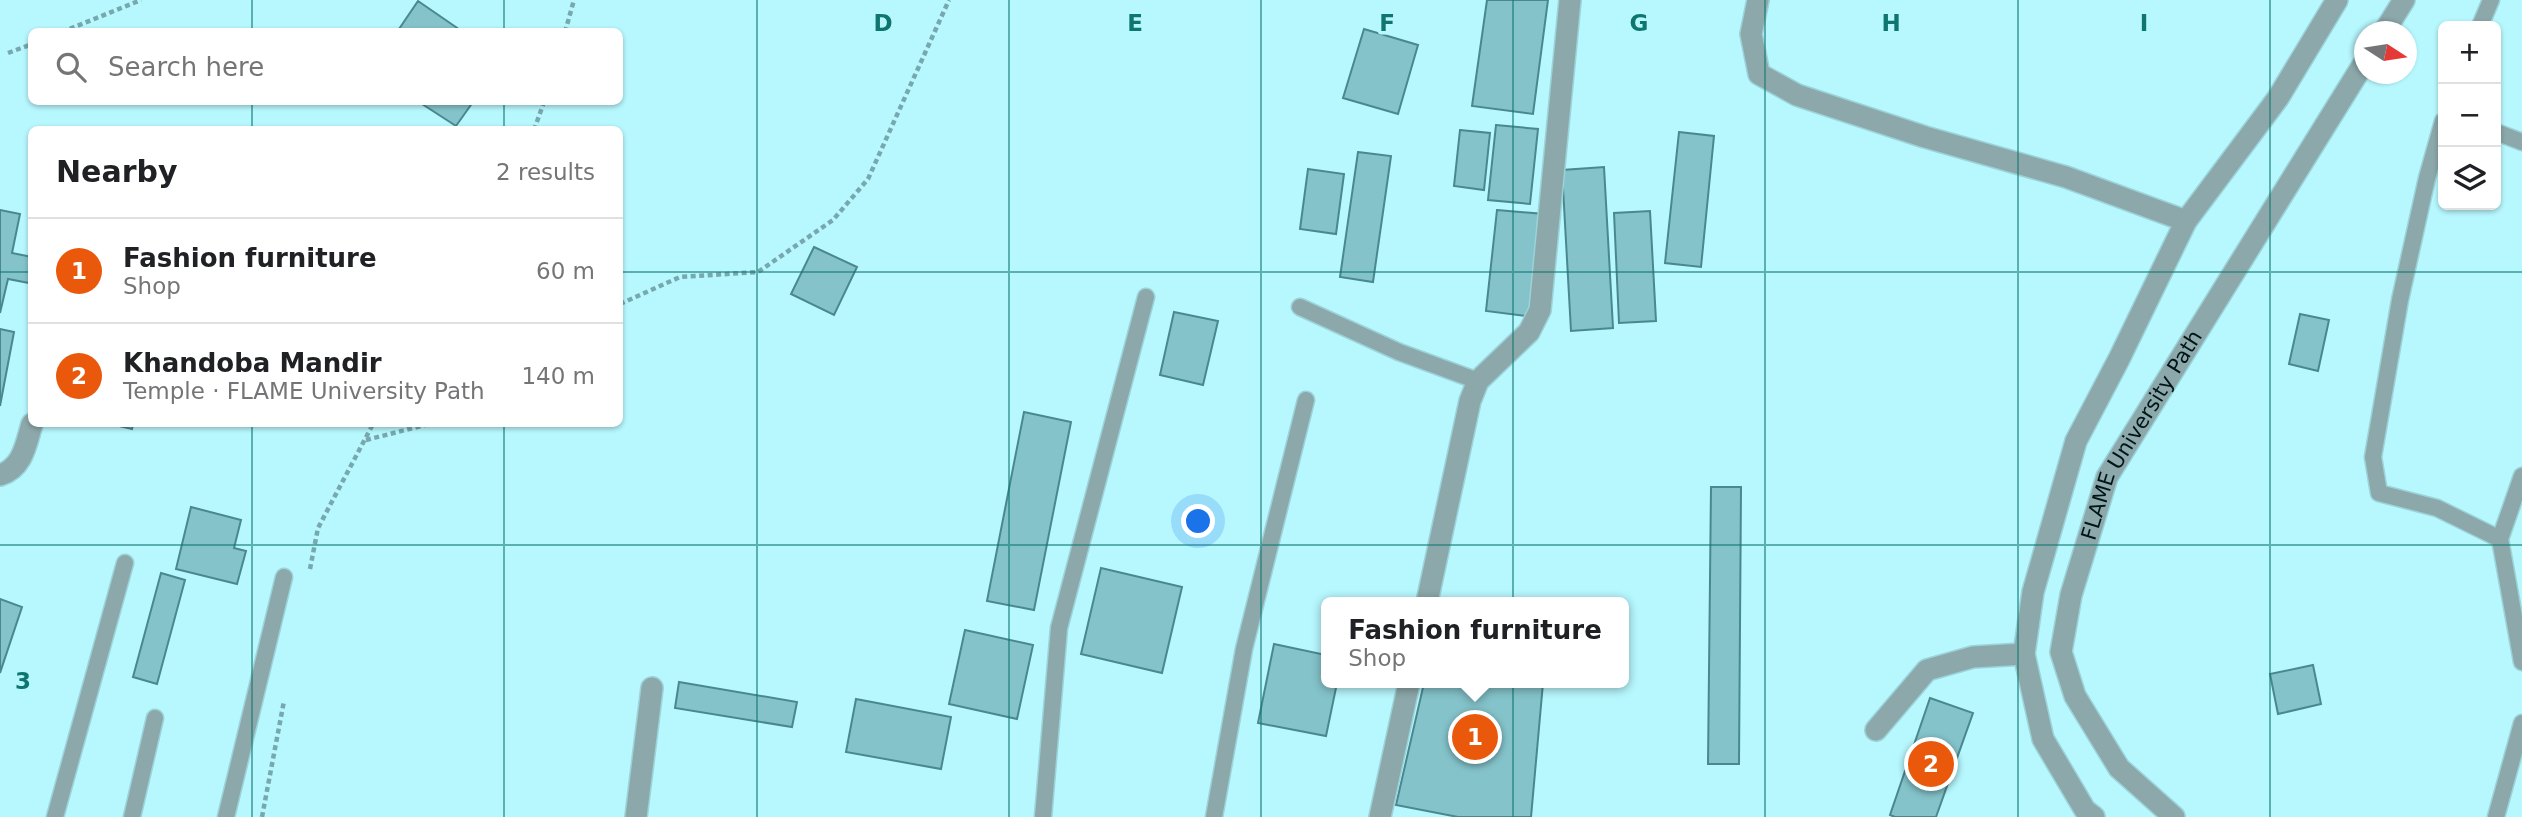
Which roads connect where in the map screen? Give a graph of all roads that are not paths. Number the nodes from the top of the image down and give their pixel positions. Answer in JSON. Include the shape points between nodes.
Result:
{"nodes":[{"id":1,"x":1570,"y":0,"type":"edge"},
{"id":2,"x":1758,"y":0,"type":"edge"},
{"id":3,"x":2337,"y":0,"type":"edge"},
{"id":4,"x":2404,"y":0,"type":"edge"},
{"id":5,"x":2491,"y":0,"type":"edge"},
{"id":6,"x":2391,"y":21,"type":"edge"},
{"id":7,"x":2482,"y":21,"type":"edge"},
{"id":8,"x":2354,"y":78,"type":"edge"},
{"id":9,"x":2501,"y":134,"type":"edge"},
{"id":10,"x":2438,"y":139,"type":"edge"},
{"id":11,"x":2522,"y":142,"type":"edge"},
{"id":12,"x":2186,"y":220,"type":"junction"},
{"id":13,"x":1146,"y":297,"type":"dead end"},
{"id":14,"x":1300,"y":307,"type":"dead end"},
{"id":15,"x":1478,"y":381,"type":"junction"},
{"id":16,"x":1306,"y":400,"type":"dead end"},
{"id":17,"x":31,"y":427,"type":"edge"},
{"id":18,"x":0,"y":475,"type":"edge"},
{"id":19,"x":2522,"y":476,"type":"edge"},
{"id":20,"x":2500,"y":539,"type":"junction"},
{"id":21,"x":125,"y":563,"type":"dead end"},
{"id":22,"x":284,"y":577,"type":"dead end"},
{"id":23,"x":1428,"y":597,"type":"edge"},
{"id":24,"x":2024,"y":654,"type":"junction"},
{"id":25,"x":2522,"y":662,"type":"edge"},
{"id":26,"x":652,"y":688,"type":"dead end"},
{"id":27,"x":1408,"y":688,"type":"edge"},
{"id":28,"x":155,"y":718,"type":"dead end"},
{"id":29,"x":2522,"y":723,"type":"edge"},
{"id":30,"x":1876,"y":730,"type":"dead end"},
{"id":31,"x":55,"y":817,"type":"edge"},
{"id":32,"x":132,"y":817,"type":"edge"},
{"id":33,"x":226,"y":817,"type":"edge"},
{"id":34,"x":636,"y":817,"type":"edge"},
{"id":35,"x":1043,"y":817,"type":"edge"},
{"id":36,"x":1214,"y":817,"type":"edge"},
{"id":37,"x":1380,"y":817,"type":"edge"},
{"id":38,"x":2094,"y":817,"type":"edge"},
{"id":39,"x":2174,"y":817,"type":"edge"},
{"id":40,"x":2496,"y":817,"type":"edge"}],
"edges":[{"from":1,"to":15,"type":"street","via":[[1539,310],[1529,332]]},
{"from":2,"to":12,"type":"street","via":[[1751,34],[1759,74],[1797,95],[2066,177]]},
{"from":3,"to":12,"type":"street","via":[[2278,98]]},
{"from":4,"to":6,"type":"street"},
{"from":5,"to":7,"type":"lane"},
{"from":8,"to":39,"type":"street","name":"FLAME University Path","via":[[2107,477],[2071,595],[2061,652],[2075,696],[2119,768]]},
{"from":9,"to":11,"type":"lane"},
{"from":10,"to":20,"type":"lane","via":[[2400,300],[2373,457],[2379,493],[2437,508]]},
{"from":12,"to":24,"type":"street","via":[[2076,441],[2033,592]]},
{"from":13,"to":35,"type":"lane","via":[[1059,628]]},
{"from":14,"to":15,"type":"lane","via":[[1399,352]]},
{"from":15,"to":23,"type":"street"},
{"from":16,"to":36,"type":"lane","via":[[1244,649]]},
{"from":17,"to":18,"type":"street","via":[[23,456]]},
{"from":19,"to":20,"type":"lane"},
{"from":20,"to":25,"type":"lane"},
{"from":21,"to":31,"type":"lane"},
{"from":22,"to":33,"type":"lane"},
{"from":24,"to":30,"type":"street","via":[[1973,657],[1927,670]]},
{"from":24,"to":38,"type":"street","via":[[2043,739],[2085,810]]},
{"from":26,"to":34,"type":"street"},
{"from":27,"to":37,"type":"street"},
{"from":28,"to":32,"type":"lane"},
{"from":29,"to":40,"type":"lane"}]}
